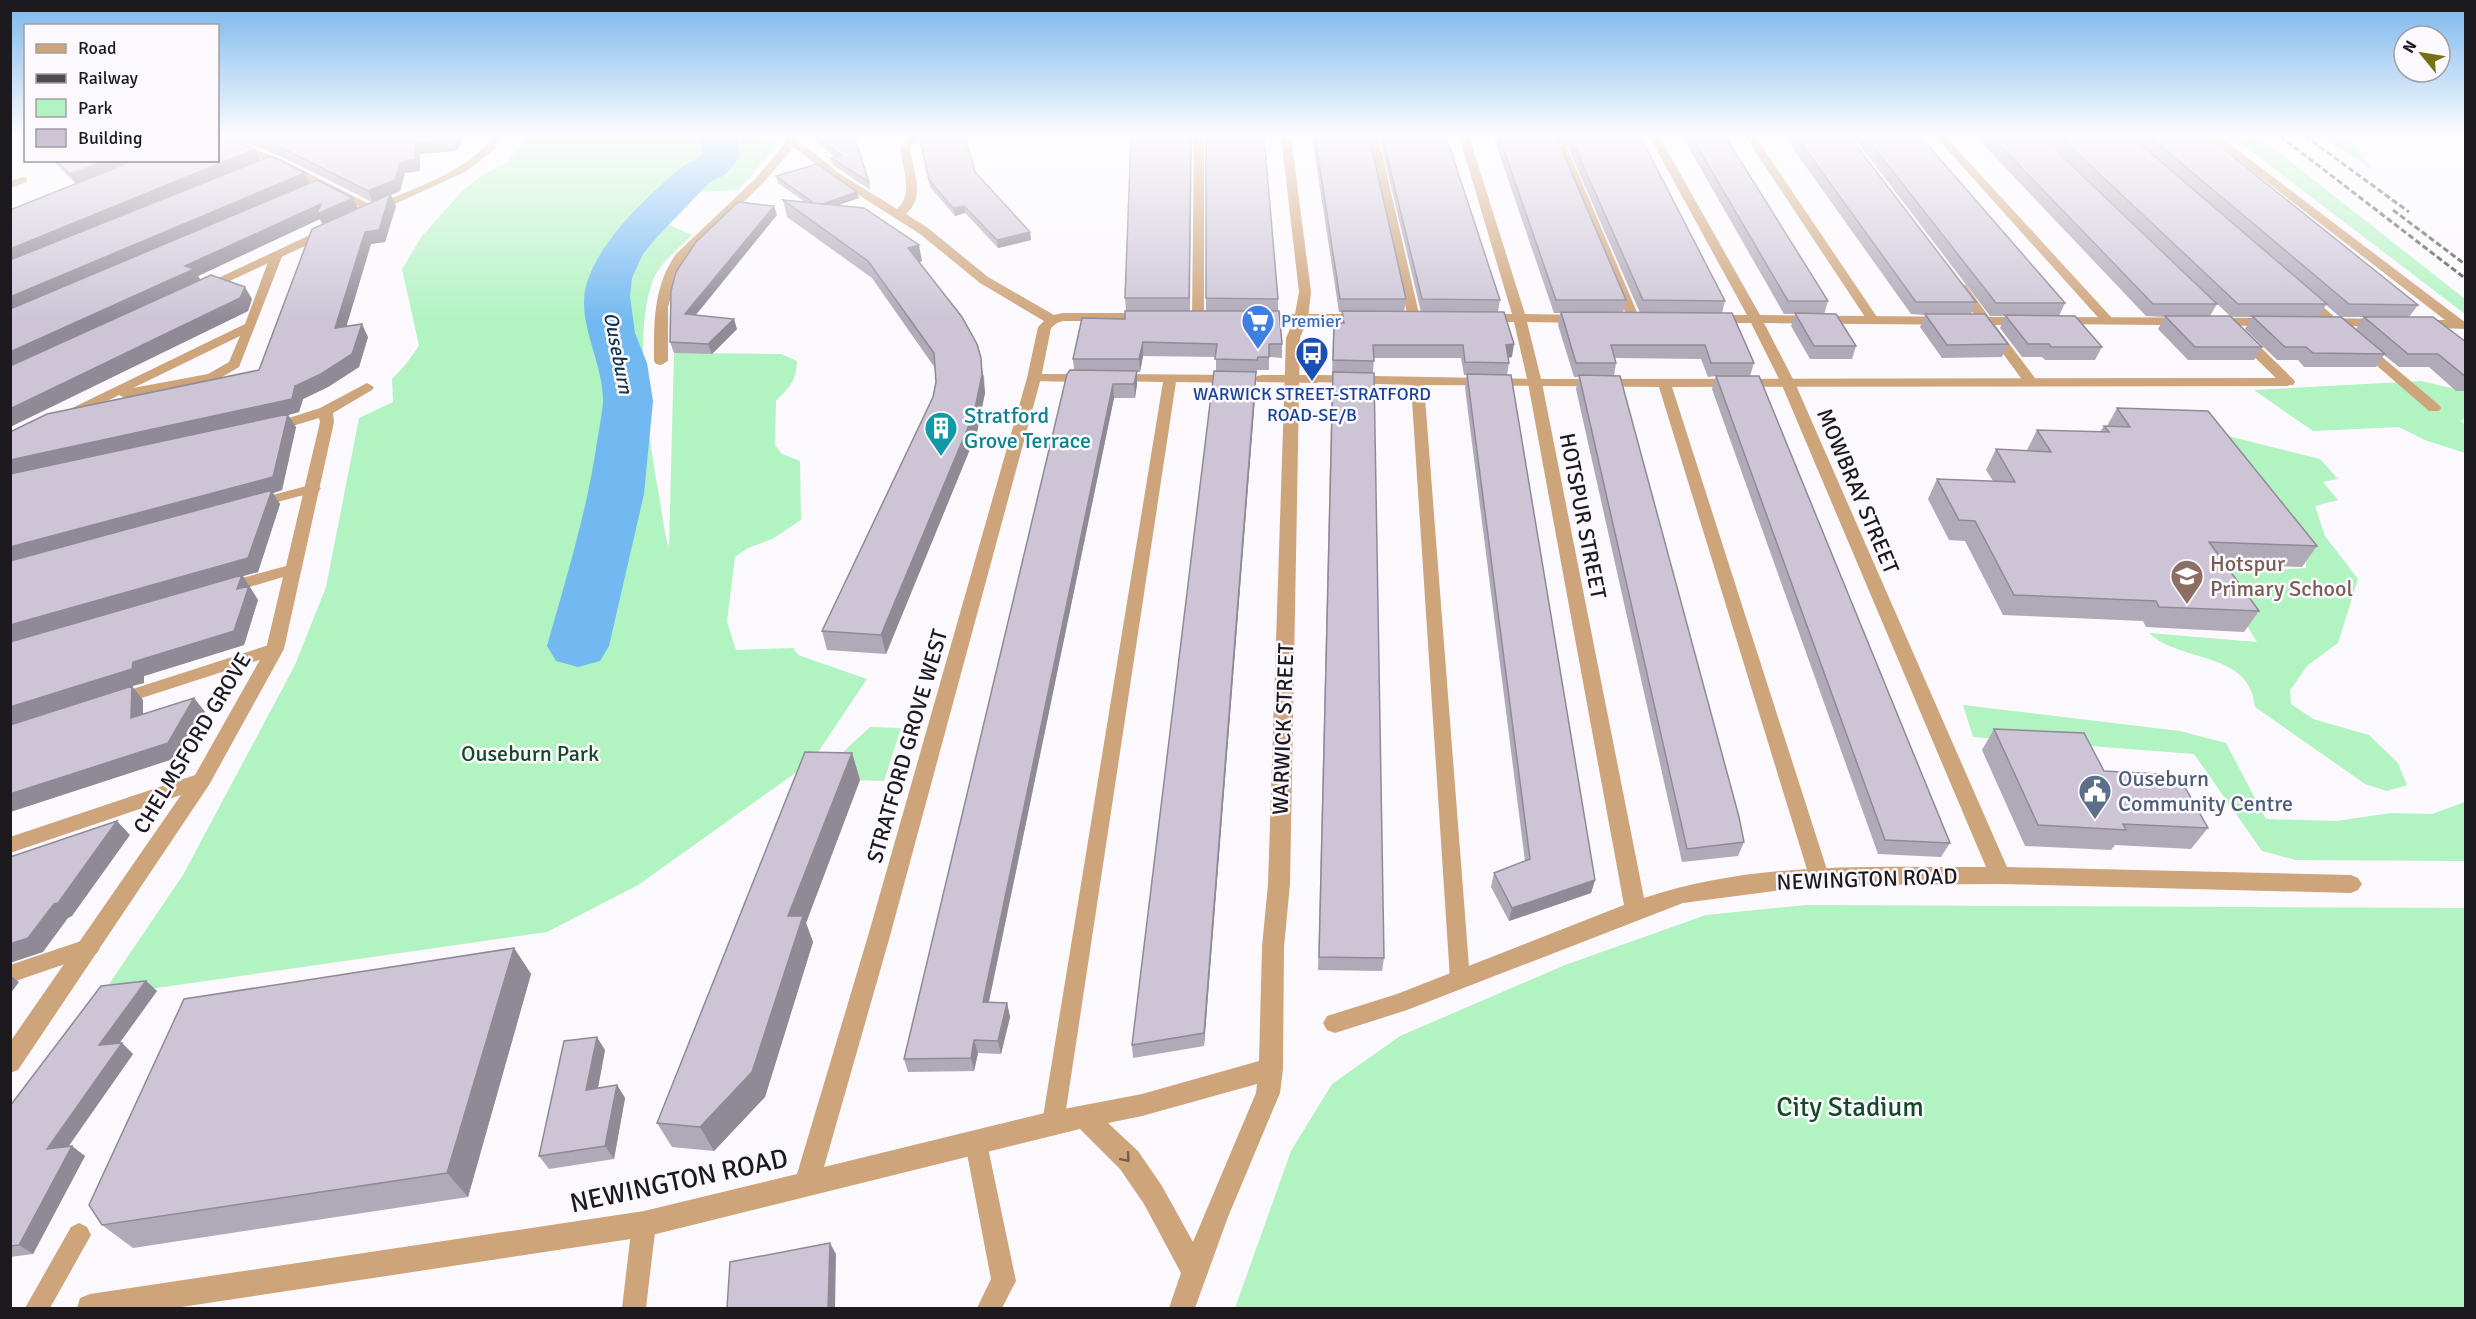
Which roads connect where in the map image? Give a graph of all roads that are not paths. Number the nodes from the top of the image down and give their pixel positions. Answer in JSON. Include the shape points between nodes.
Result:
{"nodes":[{"id":1,"x":346,"y":198,"type":"edge"},
{"id":2,"x":400,"y":198,"type":"edge"},
{"id":3,"x":741,"y":198,"type":"edge"},
{"id":4,"x":872,"y":198,"type":"edge"},
{"id":5,"x":911,"y":198,"type":"edge"},
{"id":6,"x":1199,"y":198,"type":"edge"},
{"id":7,"x":1293,"y":198,"type":"edge"},
{"id":8,"x":1387,"y":198,"type":"edge"},
{"id":9,"x":1483,"y":198,"type":"edge"},
{"id":10,"x":1583,"y":198,"type":"edge"},
{"id":11,"x":1688,"y":198,"type":"edge"},
{"id":12,"x":1791,"y":198,"type":"edge"},
{"id":13,"x":1996,"y":198,"type":"edge"},
{"id":14,"x":2293,"y":198,"type":"edge"},
{"id":15,"x":899,"y":214,"type":"junction"},
{"id":16,"x":341,"y":225,"type":"edge"},
{"id":17,"x":277,"y":254,"type":"junction"},
{"id":18,"x":1951,"y":274,"type":"edge"},
{"id":19,"x":2298,"y":291,"type":"edge"},
{"id":20,"x":191,"y":294,"type":"edge"},
{"id":21,"x":2209,"y":305,"type":"edge"},
{"id":22,"x":1164,"y":317,"type":"edge"},
{"id":23,"x":1198,"y":317,"type":"edge"},
{"id":24,"x":1241,"y":317,"type":"edge"},
{"id":25,"x":1301,"y":318,"type":"junction"},
{"id":26,"x":1381,"y":318,"type":"edge"},
{"id":27,"x":1414,"y":318,"type":"edge"},
{"id":28,"x":1473,"y":318,"type":"edge"},
{"id":29,"x":1520,"y":319,"type":"junction"},
{"id":30,"x":1600,"y":319,"type":"edge"},
{"id":31,"x":1634,"y":319,"type":"edge"},
{"id":32,"x":1701,"y":319,"type":"edge"},
{"id":33,"x":1052,"y":320,"type":"junction"},
{"id":34,"x":1756,"y":320,"type":"junction"},
{"id":35,"x":1873,"y":320,"type":"junction"},
{"id":36,"x":1986,"y":320,"type":"junction"},
{"id":37,"x":2108,"y":321,"type":"junction"},
{"id":38,"x":2226,"y":321,"type":"junction"},
{"id":39,"x":2286,"y":322,"type":"edge"},
{"id":40,"x":2310,"y":322,"type":"edge"},
{"id":41,"x":2334,"y":322,"type":"junction"},
{"id":42,"x":250,"y":327,"type":"junction"},
{"id":43,"x":2462,"y":327,"type":"edge"},
{"id":44,"x":661,"y":362,"type":"dead end"},
{"id":45,"x":1034,"y":378,"type":"junction"},
{"id":46,"x":1170,"y":379,"type":"junction"},
{"id":47,"x":1262,"y":379,"type":"joint"},
{"id":48,"x":1293,"y":379,"type":"junction"},
{"id":49,"x":1317,"y":379,"type":"joint"},
{"id":50,"x":1417,"y":382,"type":"junction"},
{"id":51,"x":2031,"y":382,"type":"junction"},
{"id":52,"x":2288,"y":382,"type":"joint"},
{"id":53,"x":1535,"y":383,"type":"junction"},
{"id":54,"x":1664,"y":383,"type":"junction"},
{"id":55,"x":1788,"y":383,"type":"junction"},
{"id":56,"x":367,"y":387,"type":"dead end"},
{"id":57,"x":103,"y":399,"type":"junction"},
{"id":58,"x":2434,"y":408,"type":"dead end"},
{"id":59,"x":325,"y":411,"type":"junction"},
{"id":60,"x":62,"y":419,"type":"edge"},
{"id":61,"x":256,"y":432,"type":"edge"},
{"id":62,"x":314,"y":488,"type":"junction"},
{"id":63,"x":235,"y":509,"type":"edge"},
{"id":64,"x":293,"y":569,"type":"junction"},
{"id":65,"x":214,"y":592,"type":"edge"},
{"id":66,"x":276,"y":649,"type":"junction"},
{"id":67,"x":99,"y":706,"type":"edge"},
{"id":68,"x":202,"y":780,"type":"junction"},
{"id":69,"x":10,"y":844,"type":"edge"},
{"id":70,"x":2000,"y":875,"type":"junction"},
{"id":71,"x":1819,"y":876,"type":"junction"},
{"id":72,"x":2351,"y":884,"type":"dead end"},
{"id":73,"x":1636,"y":910,"type":"junction"},
{"id":74,"x":90,"y":947,"type":"junction"},
{"id":75,"x":10,"y":975,"type":"edge"},
{"id":76,"x":1460,"y":979,"type":"junction"},
{"id":77,"x":1335,"y":1023,"type":"dead end"},
{"id":78,"x":10,"y":1062,"type":"edge"},
{"id":79,"x":1270,"y":1070,"type":"junction"},
{"id":80,"x":1085,"y":1117,"type":"junction"},
{"id":81,"x":1053,"y":1123,"type":"junction"},
{"id":82,"x":976,"y":1143,"type":"junction"},
{"id":83,"x":806,"y":1185,"type":"junction"},
{"id":84,"x":644,"y":1224,"type":"junction"},
{"id":85,"x":79,"y":1235,"type":"dead end"},
{"id":86,"x":1195,"y":1272,"type":"junction"},
{"id":87,"x":37,"y":1308,"type":"edge"},
{"id":88,"x":90,"y":1308,"type":"edge"},
{"id":89,"x":634,"y":1308,"type":"edge"},
{"id":90,"x":989,"y":1308,"type":"edge"},
{"id":91,"x":1182,"y":1308,"type":"edge"}],
"edges":[{"from":1,"to":2,"type":"street","via":[[368,212]]},
{"from":3,"to":44,"type":"street","via":[[670,271],[663,300]]},
{"from":4,"to":15,"type":"street"},
{"from":5,"to":15,"type":"street","via":[[909,206]]},
{"from":6,"to":23,"type":"lane"},
{"from":7,"to":25,"type":"street","name":"WARWICK STREET","via":[[1305,292]]},
{"from":8,"to":27,"type":"lane"},
{"from":9,"to":29,"type":"street","name":"HOTSPUR STREET"},
{"from":10,"to":31,"type":"lane"},
{"from":11,"to":34,"type":"street","name":"MOWBRAY STREET"},
{"from":12,"to":35,"type":"lane"},
{"from":13,"to":37,"type":"lane"},
{"from":14,"to":43,"type":"street"},
{"from":15,"to":33,"type":"street","via":[[984,280]]},
{"from":16,"to":17,"type":"street"},
{"from":17,"to":20,"type":"street"},
{"from":17,"to":42,"type":"lane"},
{"from":18,"to":36,"type":"street"},
{"from":19,"to":41,"type":"lane"},
{"from":21,"to":38,"type":"street"},
{"from":22,"to":33,"type":"street"},
{"from":24,"to":25,"type":"street"},
{"from":25,"to":26,"type":"street"},
{"from":25,"to":48,"type":"street","name":"WARWICK STREET","via":[[1293,338]]},
{"from":28,"to":29,"type":"street"},
{"from":29,"to":30,"type":"street"},
{"from":29,"to":53,"type":"street","name":"HOTSPUR STREET"},
{"from":32,"to":34,"type":"street"},
{"from":33,"to":45,"type":"street","name":"STRATFORD GROVE WEST","via":[[1045,327]]},
{"from":34,"to":35,"type":"street"},
{"from":34,"to":55,"type":"street","name":"MOWBRAY STREET"},
{"from":35,"to":36,"type":"street"},
{"from":36,"to":37,"type":"street"},
{"from":36,"to":51,"type":"street"},
{"from":37,"to":38,"type":"street"},
{"from":38,"to":39,"type":"street"},
{"from":38,"to":52,"type":"street"},
{"from":40,"to":41,"type":"street"},
{"from":41,"to":43,"type":"street"},
{"from":41,"to":58,"type":"lane"},
{"from":42,"to":57,"type":"lane"},
{"from":42,"to":57,"type":"lane","via":[[234,364],[212,377]]},
{"from":45,"to":46,"type":"lane"},
{"from":45,"to":83,"type":"street","name":"STRATFORD GROVE WEST"},
{"from":46,"to":47,"type":"lane"},
{"from":46,"to":81,"type":"lane"},
{"from":47,"to":48,"type":"street"},
{"from":48,"to":49,"type":"street"},
{"from":48,"to":79,"type":"street","name":"WARWICK STREET"},
{"from":49,"to":50,"type":"lane"},
{"from":50,"to":53,"type":"lane"},
{"from":50,"to":76,"type":"lane"},
{"from":51,"to":52,"type":"lane"},
{"from":51,"to":55,"type":"lane"},
{"from":53,"to":54,"type":"lane"},
{"from":53,"to":73,"type":"street","name":"HOTSPUR STREET"},
{"from":54,"to":55,"type":"lane"},
{"from":54,"to":71,"type":"lane"},
{"from":55,"to":70,"type":"street","name":"MOWBRAY STREET"},
{"from":56,"to":59,"type":"street"},
{"from":57,"to":60,"type":"lane"},
{"from":59,"to":61,"type":"street"},
{"from":59,"to":62,"type":"street","name":"CHELMSFORD GROVE","via":[[327,422]]},
{"from":62,"to":63,"type":"lane"},
{"from":62,"to":64,"type":"street","name":"CHELMSFORD GROVE"},
{"from":64,"to":65,"type":"street"},
{"from":64,"to":66,"type":"street","name":"CHELMSFORD GROVE"},
{"from":66,"to":67,"type":"lane"},
{"from":66,"to":68,"type":"street","name":"CHELMSFORD GROVE"},
{"from":68,"to":69,"type":"street"},
{"from":68,"to":74,"type":"street","name":"CHELMSFORD GROVE"},
{"from":70,"to":71,"type":"street","name":"NEWINGTON ROAD"},
{"from":70,"to":72,"type":"street","name":"NEWINGTON ROAD"},
{"from":71,"to":73,"type":"street","name":"NEWINGTON ROAD","via":[[1683,894]]},
{"from":73,"to":76,"type":"street","name":"NEWINGTON ROAD"},
{"from":74,"to":75,"type":"lane"},
{"from":74,"to":78,"type":"street","name":"CHELMSFORD GROVE"},
{"from":76,"to":77,"type":"street","name":"NEWINGTON ROAD"},
{"from":79,"to":80,"type":"street","name":"NEWINGTON ROAD"},
{"from":79,"to":86,"type":"street","name":"WARWICK STREET","via":[[1268,1093]]},
{"from":80,"to":81,"type":"street","name":"NEWINGTON ROAD"},
{"from":80,"to":86,"type":"street","one_way":true,"via":[[1129,1160]]},
{"from":81,"to":82,"type":"street","name":"NEWINGTON ROAD"},
{"from":82,"to":83,"type":"street","name":"NEWINGTON ROAD"},
{"from":82,"to":90,"type":"lane","via":[[1004,1281]]},
{"from":83,"to":84,"type":"street","name":"NEWINGTON ROAD"},
{"from":84,"to":88,"type":"street","name":"NEWINGTON ROAD"},
{"from":84,"to":89,"type":"lane"},
{"from":85,"to":87,"type":"lane"},
{"from":86,"to":91,"type":"street","name":"WARWICK STREET"}]}
